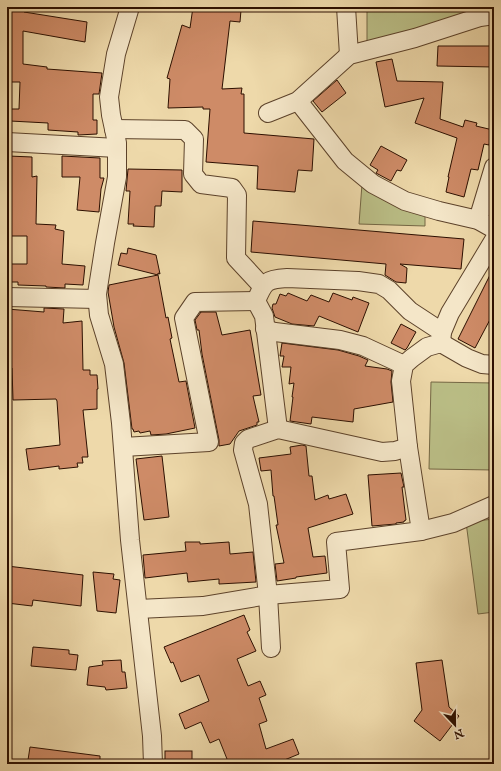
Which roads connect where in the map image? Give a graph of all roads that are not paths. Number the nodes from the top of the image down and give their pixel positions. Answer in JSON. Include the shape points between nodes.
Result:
{"nodes":[{"id":1,"x":130,"y":7,"type":"edge"},
{"id":2,"x":346,"y":7,"type":"edge"},
{"id":3,"x":494,"y":15,"type":"edge"},
{"id":4,"x":349,"y":55,"type":"junction"},
{"id":5,"x":298,"y":101,"type":"junction"},
{"id":6,"x":268,"y":112,"type":"dead end"},
{"id":7,"x":114,"y":129,"type":"junction"},
{"id":8,"x":7,"y":142,"type":"edge"},
{"id":9,"x":117,"y":148,"type":"junction"},
{"id":10,"x":494,"y":167,"type":"edge"},
{"id":11,"x":478,"y":220,"type":"junction"},
{"id":12,"x":494,"y":229,"type":"edge"},
{"id":13,"x":494,"y":240,"type":"edge"},
{"id":14,"x":259,"y":293,"type":"junction"},
{"id":15,"x":7,"y":297,"type":"edge"},
{"id":16,"x":97,"y":299,"type":"junction"},
{"id":17,"x":266,"y":329,"type":"junction"},
{"id":18,"x":442,"y":338,"type":"junction"},
{"id":19,"x":404,"y":365,"type":"junction"},
{"id":20,"x":494,"y":365,"type":"edge"},
{"id":21,"x":278,"y":429,"type":"junction"},
{"id":22,"x":123,"y":447,"type":"junction"},
{"id":23,"x":408,"y":447,"type":"junction"},
{"id":24,"x":494,"y":505,"type":"edge"},
{"id":25,"x":421,"y":531,"type":"junction"},
{"id":26,"x":268,"y":595,"type":"junction"},
{"id":27,"x":138,"y":609,"type":"junction"},
{"id":28,"x":271,"y":648,"type":"dead end"},
{"id":29,"x":153,"y":764,"type":"edge"}],
"edges":[{"from":1,"to":7,"type":"street","via":[[116,54],[109,97]]},
{"from":2,"to":4,"type":"street"},
{"from":3,"to":4,"type":"street"},
{"from":4,"to":5,"type":"street"},
{"from":5,"to":6,"type":"street"},
{"from":5,"to":11,"type":"street","via":[[345,161],[373,184],[405,201]]},
{"from":7,"to":9,"type":"street"},
{"from":7,"to":14,"type":"street","via":[[185,130],[194,139],[193,174],[201,184],[232,188],[237,195],[236,258]]},
{"from":8,"to":9,"type":"street"},
{"from":9,"to":16,"type":"street","via":[[117,178]]},
{"from":10,"to":11,"type":"street"},
{"from":11,"to":12,"type":"street"},
{"from":13,"to":18,"type":"street","via":[[450,313]]},
{"from":14,"to":17,"type":"street"},
{"from":14,"to":18,"type":"street","via":[[269,281],[278,278],[379,284]]},
{"from":14,"to":22,"type":"street","via":[[195,302],[184,318],[210,442]]},
{"from":15,"to":16,"type":"street"},
{"from":16,"to":22,"type":"street","via":[[99,315],[114,364]]},
{"from":17,"to":19,"type":"street","via":[[363,346]]},
{"from":17,"to":21,"type":"street"},
{"from":18,"to":19,"type":"street"},
{"from":18,"to":20,"type":"street","via":[[474,361]]},
{"from":19,"to":23,"type":"street","via":[[401,381]]},
{"from":21,"to":23,"type":"street","via":[[382,452]]},
{"from":21,"to":26,"type":"street","via":[[248,439],[243,450],[258,504]]},
{"from":22,"to":27,"type":"street"},
{"from":23,"to":25,"type":"street"},
{"from":24,"to":25,"type":"street","via":[[453,522]]},
{"from":25,"to":26,"type":"street","via":[[336,542],[340,589]]},
{"from":26,"to":27,"type":"street","via":[[203,606]]},
{"from":26,"to":28,"type":"street"},
{"from":27,"to":29,"type":"street"}]}
